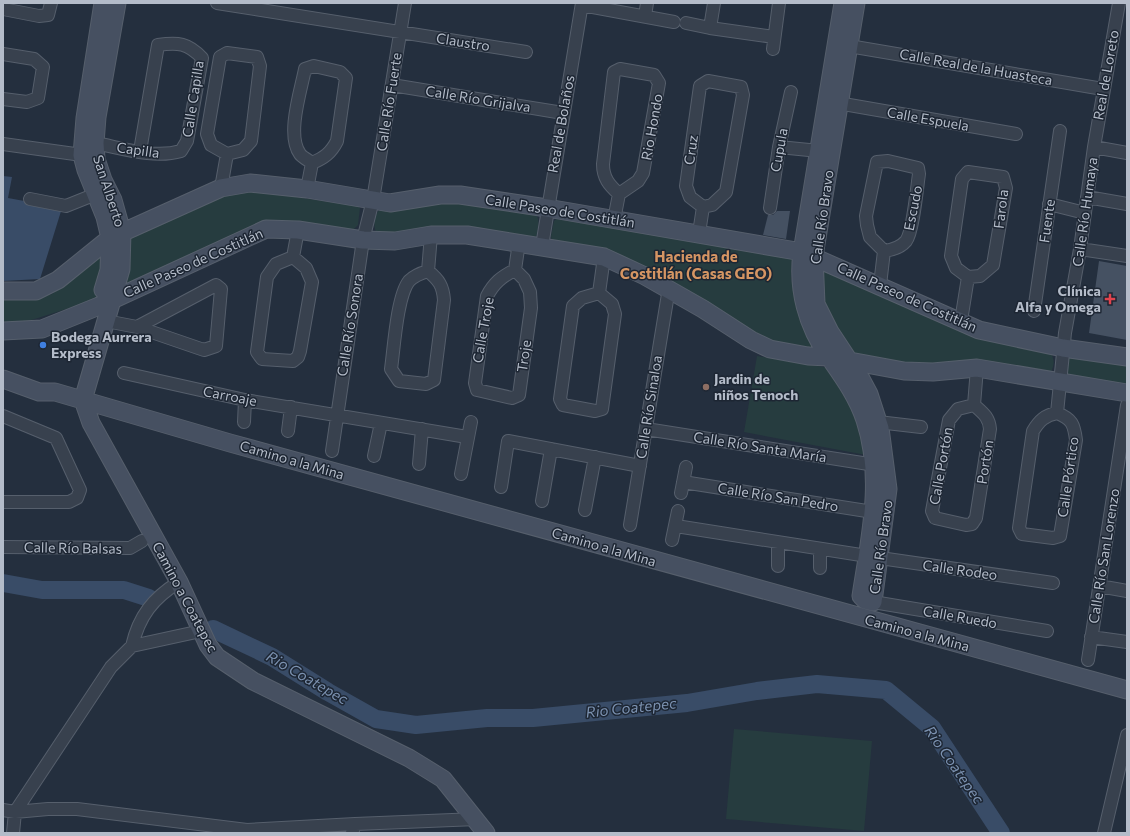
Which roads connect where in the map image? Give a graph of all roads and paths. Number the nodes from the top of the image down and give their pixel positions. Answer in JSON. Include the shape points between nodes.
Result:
{"nodes":[{"id":1,"x":51,"y":3,"type":"edge"},
{"id":2,"x":103,"y":3,"type":"edge"},
{"id":3,"x":117,"y":3,"type":"edge"},
{"id":4,"x":217,"y":3,"type":"edge"},
{"id":5,"x":405,"y":3,"type":"edge"},
{"id":6,"x":647,"y":3,"type":"edge"},
{"id":7,"x":714,"y":3,"type":"edge"},
{"id":8,"x":779,"y":3,"type":"edge"},
{"id":9,"x":843,"y":3,"type":"edge"},
{"id":10,"x":856,"y":3,"type":"edge"},
{"id":11,"x":1119,"y":3,"type":"edge"},
{"id":12,"x":582,"y":4,"type":"edge"},
{"id":13,"x":3,"y":9,"type":"edge"},
{"id":14,"x":645,"y":16,"type":"junction"},
{"id":15,"x":710,"y":28,"type":"junction"},
{"id":16,"x":400,"y":32,"type":"junction"},
{"id":17,"x":849,"y":46,"type":"junction"},
{"id":18,"x":526,"y":52,"type":"dead end"},
{"id":19,"x":3,"y":54,"type":"edge"},
{"id":20,"x":392,"y":85,"type":"junction"},
{"id":21,"x":1103,"y":89,"type":"junction"},
{"id":22,"x":791,"y":92,"type":"dead end"},
{"id":23,"x":3,"y":99,"type":"edge"},
{"id":24,"x":833,"y":103,"type":"junction"},
{"id":25,"x":563,"y":113,"type":"junction"},
{"id":26,"x":1060,"y":131,"type":"dead end"},
{"id":27,"x":1016,"y":134,"type":"dead end"},
{"id":28,"x":95,"y":143,"type":"junction"},
{"id":29,"x":3,"y":144,"type":"edge"},
{"id":30,"x":779,"y":147,"type":"junction"},
{"id":31,"x":1094,"y":147,"type":"junction"},
{"id":32,"x":140,"y":151,"type":"junction"},
{"id":33,"x":181,"y":151,"type":"joint"},
{"id":34,"x":819,"y":152,"type":"junction"},
{"id":35,"x":1127,"y":153,"type":"edge"},
{"id":36,"x":227,"y":154,"type":"junction"},
{"id":37,"x":82,"y":155,"type":"junction"},
{"id":38,"x":312,"y":163,"type":"junction"},
{"id":39,"x":221,"y":188,"type":"junction"},
{"id":40,"x":307,"y":189,"type":"junction"},
{"id":41,"x":96,"y":194,"type":"junction"},
{"id":42,"x":619,"y":194,"type":"junction"},
{"id":43,"x":1087,"y":197,"type":"junction"},
{"id":44,"x":30,"y":199,"type":"dead end"},
{"id":45,"x":373,"y":200,"type":"junction"},
{"id":46,"x":1049,"y":204,"type":"junction"},
{"id":47,"x":1127,"y":204,"type":"edge"},
{"id":48,"x":703,"y":207,"type":"junction"},
{"id":49,"x":547,"y":208,"type":"junction"},
{"id":50,"x":770,"y":208,"type":"dead end"},
{"id":51,"x":1085,"y":212,"type":"junction"},
{"id":52,"x":614,"y":220,"type":"junction"},
{"id":53,"x":298,"y":230,"type":"junction"},
{"id":54,"x":699,"y":233,"type":"junction"},
{"id":55,"x":116,"y":235,"type":"junction"},
{"id":56,"x":432,"y":235,"type":"junction"},
{"id":57,"x":363,"y":240,"type":"junction"},
{"id":58,"x":519,"y":242,"type":"junction"},
{"id":59,"x":542,"y":246,"type":"junction"},
{"id":60,"x":1080,"y":249,"type":"junction"},
{"id":61,"x":884,"y":251,"type":"junction"},
{"id":62,"x":808,"y":254,"type":"junction"},
{"id":63,"x":1127,"y":256,"type":"edge"},
{"id":64,"x":293,"y":257,"type":"junction"},
{"id":65,"x":604,"y":257,"type":"junction"},
{"id":66,"x":515,"y":270,"type":"junction"},
{"id":67,"x":428,"y":271,"type":"junction"},
{"id":68,"x":968,"y":277,"type":"junction"},
{"id":69,"x":880,"y":285,"type":"junction"},
{"id":70,"x":669,"y":288,"type":"junction"},
{"id":71,"x":3,"y":291,"type":"edge"},
{"id":72,"x":598,"y":293,"type":"junction"},
{"id":73,"x":106,"y":309,"type":"junction"},
{"id":74,"x":1034,"y":311,"type":"dead end"},
{"id":75,"x":961,"y":321,"type":"junction"},
{"id":76,"x":137,"y":327,"type":"junction"},
{"id":77,"x":3,"y":331,"type":"edge"},
{"id":78,"x":1063,"y":348,"type":"junction"},
{"id":79,"x":828,"y":356,"type":"junction"},
{"id":80,"x":1127,"y":357,"type":"edge"},
{"id":81,"x":849,"y":362,"type":"junction"},
{"id":82,"x":3,"y":368,"type":"edge"},
{"id":83,"x":977,"y":368,"type":"junction"},
{"id":84,"x":124,"y":373,"type":"dead end"},
{"id":85,"x":3,"y":379,"type":"edge"},
{"id":86,"x":475,"y":383,"type":"joint"},
{"id":87,"x":1059,"y":383,"type":"junction"},
{"id":88,"x":55,"y":392,"type":"junction"},
{"id":89,"x":1127,"y":393,"type":"edge"},
{"id":90,"x":77,"y":399,"type":"junction"},
{"id":91,"x":245,"y":400,"type":"junction"},
{"id":92,"x":974,"y":405,"type":"junction"},
{"id":93,"x":1127,"y":405,"type":"edge"},
{"id":94,"x":291,"y":407,"type":"junction"},
{"id":95,"x":1058,"y":413,"type":"junction"},
{"id":96,"x":3,"y":416,"type":"edge"},
{"id":97,"x":336,"y":416,"type":"junction"},
{"id":98,"x":244,"y":422,"type":"dead end"},
{"id":99,"x":471,"y":422,"type":"dead end"},
{"id":100,"x":878,"y":422,"type":"junction"},
{"id":101,"x":381,"y":423,"type":"junction"},
{"id":102,"x":921,"y":426,"type":"dead end"},
{"id":103,"x":646,"y":429,"type":"junction"},
{"id":104,"x":422,"y":430,"type":"junction"},
{"id":105,"x":288,"y":431,"type":"dead end"},
{"id":106,"x":467,"y":437,"type":"junction"},
{"id":107,"x":551,"y":449,"type":"junction"},
{"id":108,"x":332,"y":451,"type":"dead end"},
{"id":109,"x":374,"y":456,"type":"dead end"},
{"id":110,"x":595,"y":458,"type":"junction"},
{"id":111,"x":419,"y":464,"type":"dead end"},
{"id":112,"x":640,"y":466,"type":"junction"},
{"id":113,"x":875,"y":466,"type":"junction"},
{"id":114,"x":686,"y":467,"type":"dead end"},
{"id":115,"x":461,"y":474,"type":"dead end"},
{"id":116,"x":501,"y":487,"type":"dead end"},
{"id":117,"x":542,"y":501,"type":"dead end"},
{"id":118,"x":3,"y":502,"type":"edge"},
{"id":119,"x":585,"y":510,"type":"dead end"},
{"id":120,"x":678,"y":511,"type":"dead end"},
{"id":121,"x":873,"y":512,"type":"junction"},
{"id":122,"x":972,"y":524,"type":"joint"},
{"id":123,"x":630,"y":525,"type":"dead end"},
{"id":124,"x":676,"y":526,"type":"junction"},
{"id":125,"x":672,"y":540,"type":"dead end"},
{"id":126,"x":142,"y":541,"type":"dead end"},
{"id":127,"x":778,"y":542,"type":"junction"},
{"id":128,"x":3,"y":547,"type":"edge"},
{"id":129,"x":820,"y":549,"type":"junction"},
{"id":130,"x":873,"y":557,"type":"junction"},
{"id":131,"x":778,"y":566,"type":"dead end"},
{"id":132,"x":820,"y":568,"type":"dead end"},
{"id":133,"x":179,"y":582,"type":"junction"},
{"id":134,"x":1053,"y":583,"type":"dead end"},
{"id":135,"x":1099,"y":586,"type":"junction"},
{"id":136,"x":1127,"y":590,"type":"edge"},
{"id":137,"x":873,"y":602,"type":"joint"},
{"id":138,"x":201,"y":631,"type":"junction"},
{"id":139,"x":1047,"y":631,"type":"dead end"},
{"id":140,"x":1092,"y":637,"type":"junction"},
{"id":141,"x":1127,"y":642,"type":"edge"},
{"id":142,"x":132,"y":646,"type":"junction"},
{"id":143,"x":1088,"y":660,"type":"dead end"},
{"id":144,"x":1127,"y":690,"type":"edge"},
{"id":145,"x":1127,"y":735,"type":"edge"},
{"id":146,"x":3,"y":810,"type":"edge"},
{"id":147,"x":15,"y":812,"type":"junction"},
{"id":148,"x":481,"y":826,"type":"edge"},
{"id":149,"x":354,"y":828,"type":"edge"},
{"id":150,"x":13,"y":833,"type":"edge"},
{"id":151,"x":1104,"y":833,"type":"edge"}],
"edges":[{"from":1,"to":13,"type":"street","via":[[48,15],[39,16]]},
{"from":2,"to":37,"type":"street","name":"San Alberto","via":[[85,118]]},
{"from":3,"to":28,"type":"street","name":"San Alberto","via":[[97,117]]},
{"from":4,"to":16,"type":"street","name":"Claustro"},
{"from":5,"to":16,"type":"street","name":"Calle Río Fuerte"},
{"from":6,"to":14,"type":"street"},
{"from":7,"to":15,"type":"street"},
{"from":8,"to":15,"type":"street","via":[[773,43]]},
{"from":9,"to":24,"type":"street","name":"Calle Río Bravo"},
{"from":10,"to":17,"type":"street","name":"Calle Río Bravo"},
{"from":11,"to":21,"type":"street","name":"Real de Loreto"},
{"from":12,"to":14,"type":"street"},
{"from":12,"to":25,"type":"street","name":"Real de Bolaños"},
{"from":14,"to":15,"type":"street"},
{"from":16,"to":18,"type":"street","name":"Claustro"},
{"from":16,"to":20,"type":"street","name":"Calle Río Fuerte"},
{"from":17,"to":21,"type":"street","name":"Calle Real de la Huasteca"},
{"from":17,"to":24,"type":"street","name":"Calle Río Bravo"},
{"from":19,"to":23,"type":"street","via":[[34,59],[43,67],[38,98],[27,102]]},
{"from":20,"to":25,"type":"street","name":"Calle Río Grijalva"},
{"from":20,"to":45,"type":"street","name":"Calle Río Fuerte"},
{"from":21,"to":31,"type":"street","name":"Real de Loreto"},
{"from":22,"to":30,"type":"street","name":"Cupula"},
{"from":24,"to":27,"type":"street","name":"Calle Espuela"},
{"from":24,"to":34,"type":"street","name":"Calle Río Bravo"},
{"from":24,"to":62,"type":"street","name":"Calle Río Bravo"},
{"from":25,"to":49,"type":"street","name":"Real de Bolaños"},
{"from":26,"to":46,"type":"street","name":"Fuente"},
{"from":28,"to":32,"type":"street","name":"Capilla"},
{"from":28,"to":55,"type":"street","name":"San Alberto","via":[[96,159],[113,200]]},
{"from":29,"to":37,"type":"street"},
{"from":30,"to":34,"type":"street"},
{"from":30,"to":50,"type":"street","name":"Cupula"},
{"from":31,"to":35,"type":"street"},
{"from":31,"to":43,"type":"street","name":"Calle Río Humaya"},
{"from":32,"to":33,"type":"street","name":"Capilla","via":[[170,154]]},
{"from":32,"to":33,"type":"street","name":"Calle Capilla","via":[[158,45],[174,43],[193,48],[202,58],[187,141]]},
{"from":34,"to":62,"type":"street","name":"Calle Río Bravo"},
{"from":36,"to":36,"type":"street","via":[[212,145],[207,134],[220,57],[227,53],[257,57],[260,66],[251,142],[243,150]]},
{"from":36,"to":39,"type":"street"},
{"from":37,"to":41,"type":"street","name":"San Alberto"},
{"from":38,"to":38,"type":"street","via":[[300,154],[294,142],[293,131],[305,69],[308,66],[340,72],[346,78],[337,141],[333,150],[324,158]]},
{"from":38,"to":40,"type":"street"},
{"from":39,"to":40,"type":"street","name":"Calle Paseo de Costitlán","via":[[250,183]]},
{"from":39,"to":55,"type":"street","name":"Calle Paseo de Costitlán"},
{"from":40,"to":45,"type":"street","name":"Calle Paseo de Costitlán"},
{"from":41,"to":44,"type":"street","via":[[66,206]]},
{"from":41,"to":55,"type":"street","name":"San Alberto"},
{"from":42,"to":42,"type":"street","name":"Rio Hondo","via":[[603,174],[603,164],[614,72],[620,68],[654,75],[659,83],[643,173],[638,181]]},
{"from":42,"to":52,"type":"street"},
{"from":43,"to":47,"type":"street"},
{"from":43,"to":51,"type":"street","name":"Calle Río Humaya"},
{"from":45,"to":49,"type":"street","name":"Calle Paseo de Costitlán","via":[[390,203],[440,194]]},
{"from":45,"to":57,"type":"street","name":"Calle Río Sonora"},
{"from":46,"to":51,"type":"street"},
{"from":46,"to":74,"type":"street","name":"Fuente"},
{"from":48,"to":48,"type":"street","name":"Cruz","via":[[712,205],[726,192],[743,95],[741,87],[708,81],[700,86],[686,186],[690,198]]},
{"from":48,"to":54,"type":"street"},
{"from":49,"to":52,"type":"street","name":"Calle Paseo de Costitlán"},
{"from":49,"to":59,"type":"street","name":"Real de Bolaños"},
{"from":51,"to":60,"type":"street","name":"Calle Río Humaya"},
{"from":52,"to":54,"type":"street","name":"Calle Paseo de Costitlán"},
{"from":53,"to":57,"type":"street","name":"Calle Paseo de Costitlán"},
{"from":53,"to":64,"type":"street"},
{"from":53,"to":73,"type":"street","name":"Calle Paseo de Costitlán","via":[[266,229]]},
{"from":54,"to":62,"type":"street","name":"Calle Paseo de Costitlán"},
{"from":55,"to":71,"type":"street","name":"Calle Paseo de Costitlán","via":[[53,283],[36,291]]},
{"from":55,"to":73,"type":"street","name":"San Alberto","via":[[108,270]]},
{"from":56,"to":57,"type":"street","name":"Calle Paseo de Costitlán","via":[[395,241]]},
{"from":56,"to":58,"type":"street","name":"Calle Paseo de Costitlán","via":[[468,235]]},
{"from":56,"to":67,"type":"street"},
{"from":57,"to":97,"type":"street","name":"Calle Río Sonora"},
{"from":58,"to":59,"type":"street","name":"Calle Paseo de Costitlán"},
{"from":58,"to":66,"type":"street"},
{"from":59,"to":65,"type":"street","name":"Calle Paseo de Costitlán"},
{"from":60,"to":63,"type":"street"},
{"from":60,"to":78,"type":"street","name":"Calle Río Humaya"},
{"from":61,"to":61,"type":"street","name":"Escudo","via":[[870,237],[866,216],[877,162],[888,161],[918,168],[919,174],[906,241],[895,249]]},
{"from":61,"to":69,"type":"street"},
{"from":62,"to":69,"type":"street","name":"Calle Paseo de Costitlán"},
{"from":62,"to":79,"type":"street","name":"Calle Río Bravo","via":[[801,283],[804,307]]},
{"from":62,"to":81,"type":"street","name":"Calle Río Bravo","via":[[816,304]]},
{"from":64,"to":64,"type":"street","via":[[306,268],[312,282],[300,351],[293,361],[262,359],[257,352],[267,277],[276,264]]},
{"from":65,"to":70,"type":"street","name":"Calle Paseo de Costitlán"},
{"from":65,"to":72,"type":"street"},
{"from":66,"to":86,"type":"street","name":"Calle Troje","via":[[493,284],[487,296]]},
{"from":66,"to":86,"type":"street","name":"Troje","via":[[524,279],[530,292],[531,308],[519,395],[512,398],[477,390]]},
{"from":67,"to":67,"type":"street","via":[[414,278],[402,293],[391,369],[399,381],[426,384],[434,380],[444,300],[443,287]]},
{"from":68,"to":68,"type":"street","name":"Farola","via":[[956,268],[951,256],[962,179],[968,172],[1002,177],[1006,188],[993,264],[980,276]]},
{"from":68,"to":75,"type":"street"},
{"from":69,"to":75,"type":"street","name":"Calle Paseo de Costitlán"},
{"from":70,"to":79,"type":"street","name":"Calle Paseo de Costitlán","via":[[760,346],[808,356]]},
{"from":70,"to":103,"type":"street","name":"Calle Río Sinaloa"},
{"from":72,"to":72,"type":"street","via":[[612,304],[615,314],[602,409],[595,411],[563,405],[560,399],[573,306],[582,298]]},
{"from":73,"to":76,"type":"street"},
{"from":73,"to":77,"type":"street","name":"Calle Paseo de Costitlán","via":[[42,329]]},
{"from":73,"to":90,"type":"street","name":"San Alberto"},
{"from":75,"to":78,"type":"street","name":"Calle Paseo de Costitlán","via":[[979,330]]},
{"from":76,"to":76,"type":"street","via":[[204,350],[216,346],[221,289],[216,285]]},
{"from":78,"to":80,"type":"street","name":"Calle Paseo de Costitlán"},
{"from":78,"to":87,"type":"street","name":"Calle Río Humaya"},
{"from":79,"to":81,"type":"street","name":"Calle Paseo de Costitlán"},
{"from":79,"to":113,"type":"street","name":"Calle Río Bravo","via":[[855,395],[870,438]]},
{"from":81,"to":83,"type":"street","name":"Calle Paseo de Costitlán","via":[[904,371],[933,372]]},
{"from":81,"to":100,"type":"street","name":"Calle Río Bravo","via":[[869,394]]},
{"from":82,"to":88,"type":"street"},
{"from":83,"to":87,"type":"street","name":"Calle Paseo de Costitlán"},
{"from":83,"to":92,"type":"street"},
{"from":84,"to":91,"type":"street","name":"Carroaje"},
{"from":85,"to":88,"type":"street","via":[[39,392]]},
{"from":87,"to":89,"type":"street","name":"Calle Paseo de Costitlán"},
{"from":87,"to":95,"type":"street","name":"Calle Río Humaya"},
{"from":88,"to":90,"type":"street"},
{"from":90,"to":133,"type":"street","name":"Camino a Coatepec"},
{"from":90,"to":144,"type":"street","name":"Camino a la Mina"},
{"from":91,"to":94,"type":"street","name":"Carroaje"},
{"from":91,"to":98,"type":"street"},
{"from":92,"to":122,"type":"street","name":"Portón","via":[[985,414],[990,430],[976,518]]},
{"from":92,"to":122,"type":"street","name":"Calle Portón","via":[[958,408],[949,420],[932,511],[935,518],[944,521]]},
{"from":93,"to":135,"type":"street","name":"Calle Río San Lorenzo"},
{"from":94,"to":97,"type":"street","name":"Carroaje"},
{"from":94,"to":105,"type":"street"},
{"from":95,"to":95,"type":"street","name":"Calle Pórtico","via":[[1069,418],[1075,429],[1076,440],[1060,536],[1053,538],[1022,534],[1019,528],[1033,431],[1038,422],[1049,414]]},
{"from":96,"to":118,"type":"street","via":[[56,438],[80,490],[77,498],[69,502]]},
{"from":97,"to":101,"type":"street","name":"Carroaje"},
{"from":97,"to":108,"type":"street","name":"Calle Río Sonora"},
{"from":99,"to":106,"type":"street"},
{"from":100,"to":102,"type":"street"},
{"from":100,"to":130,"type":"street","name":"Calle Río Bravo","via":[[888,489]]},
{"from":101,"to":104,"type":"street","name":"Carroaje"},
{"from":101,"to":109,"type":"street"},
{"from":103,"to":112,"type":"street","name":"Calle Río Sinaloa"},
{"from":103,"to":113,"type":"street","name":"Calle Río Santa María"},
{"from":104,"to":106,"type":"street","name":"Carroaje"},
{"from":104,"to":111,"type":"street"},
{"from":106,"to":115,"type":"street"},
{"from":107,"to":110,"type":"street"},
{"from":107,"to":116,"type":"street","via":[[508,441]]},
{"from":107,"to":117,"type":"street"},
{"from":110,"to":112,"type":"street"},
{"from":110,"to":119,"type":"street"},
{"from":112,"to":123,"type":"street","name":"Calle Río Sinaloa"},
{"from":113,"to":121,"type":"street","name":"Calle Río Bravo"},
{"from":114,"to":121,"type":"street","name":"Calle Río San Pedro","via":[[682,488]]},
{"from":120,"to":124,"type":"street"},
{"from":121,"to":130,"type":"street","name":"Calle Río Bravo"},
{"from":124,"to":125,"type":"street"},
{"from":124,"to":127,"type":"street","name":"Calle Rodeo"},
{"from":126,"to":128,"type":"street","name":"Calle Río Balsas","via":[[130,548]]},
{"from":127,"to":129,"type":"street","name":"Calle Rodeo"},
{"from":127,"to":131,"type":"street"},
{"from":129,"to":130,"type":"street","name":"Calle Rodeo"},
{"from":129,"to":132,"type":"street"},
{"from":130,"to":134,"type":"street","name":"Calle Rodeo"},
{"from":130,"to":137,"type":"street","name":"Calle Río Bravo","via":[[861,596]]},
{"from":133,"to":138,"type":"street","name":"Camino a Coatepec"},
{"from":133,"to":142,"type":"street","via":[[163,592],[150,607],[136,628]]},
{"from":135,"to":136,"type":"street"},
{"from":135,"to":140,"type":"street","name":"Calle Río San Lorenzo"},
{"from":137,"to":139,"type":"street","name":"Calle Ruedo"},
{"from":138,"to":142,"type":"street"},
{"from":138,"to":148,"type":"street","name":"Camino a Coatepec","via":[[217,657],[253,682],[409,758],[443,779]]},
{"from":140,"to":141,"type":"street"},
{"from":140,"to":143,"type":"street","name":"Calle Río San Lorenzo"},
{"from":142,"to":147,"type":"street","via":[[111,667]]},
{"from":145,"to":151,"type":"street"},
{"from":146,"to":147,"type":"street"},
{"from":147,"to":149,"type":"street","via":[[78,809],[247,830]]},
{"from":147,"to":150,"type":"street"},
{"from":148,"to":149,"type":"street"}]}
